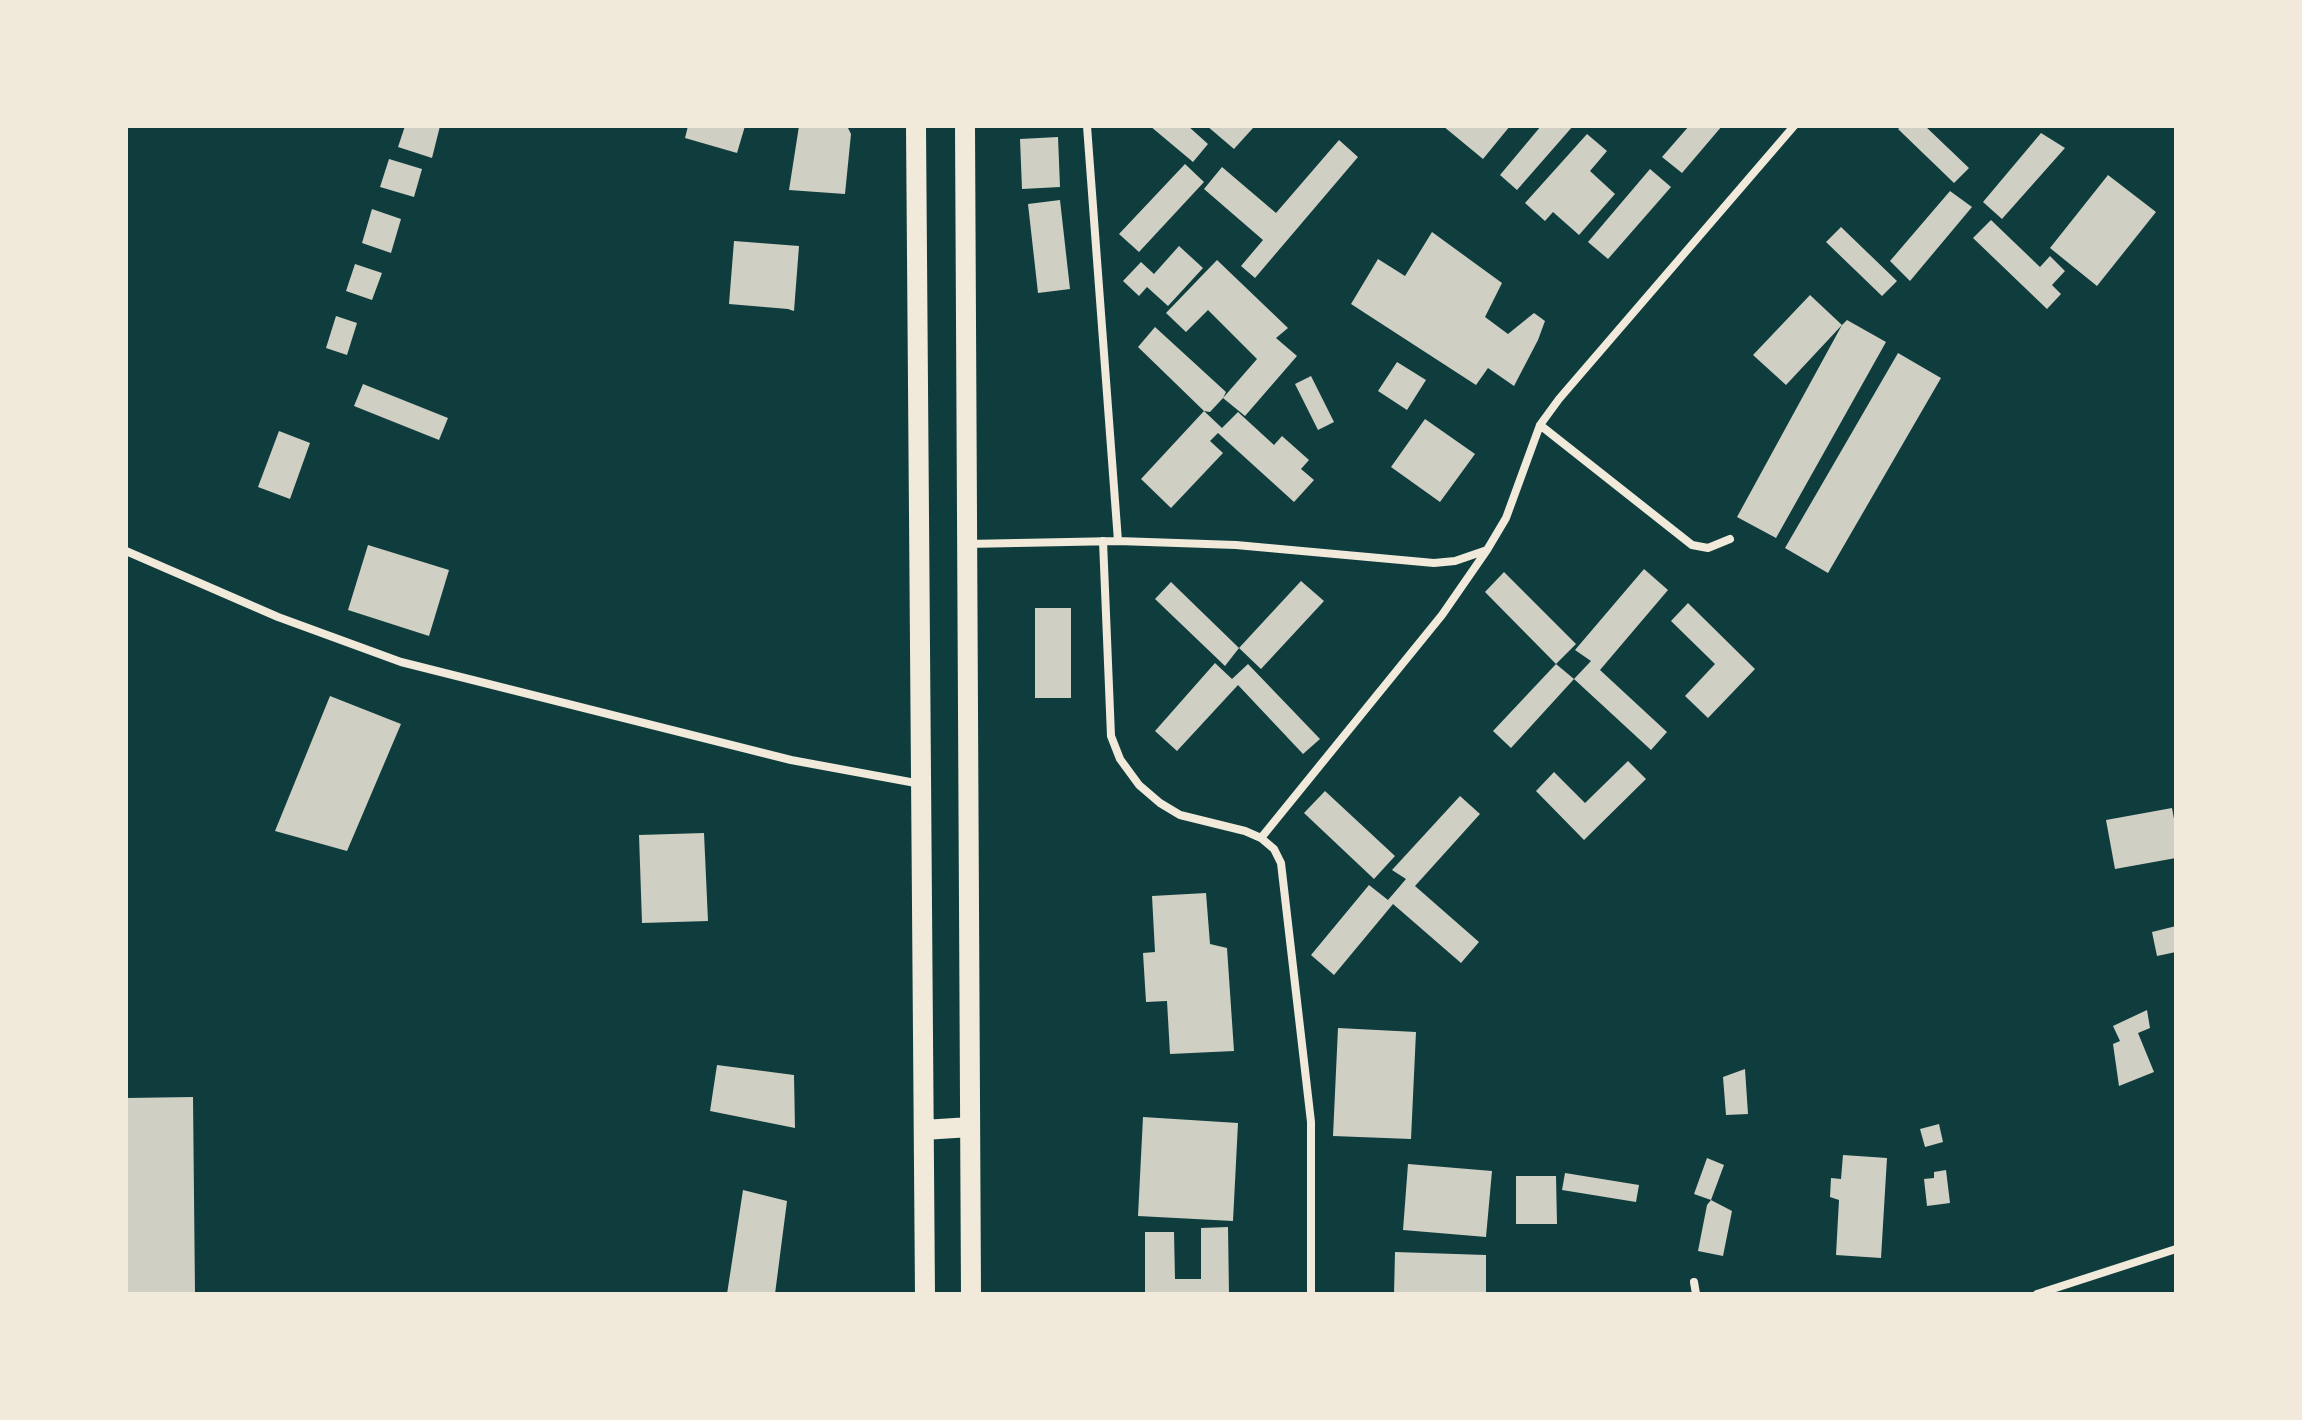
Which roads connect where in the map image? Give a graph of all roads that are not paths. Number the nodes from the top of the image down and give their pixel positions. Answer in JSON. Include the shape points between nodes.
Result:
{"nodes":[{"id":1,"x":916,"y":126,"type":"edge"},
{"id":2,"x":965,"y":126,"type":"edge"},
{"id":3,"x":1087,"y":126,"type":"edge"},
{"id":4,"x":1794,"y":126,"type":"edge"},
{"id":5,"x":1540,"y":425,"type":"junction"},
{"id":6,"x":1730,"y":539,"type":"dead end"},
{"id":7,"x":1103,"y":541,"type":"junction"},
{"id":8,"x":1118,"y":541,"type":"junction"},
{"id":9,"x":965,"y":544,"type":"junction"},
{"id":10,"x":1487,"y":550,"type":"junction"},
{"id":11,"x":126,"y":551,"type":"edge"},
{"id":12,"x":921,"y":784,"type":"junction"},
{"id":13,"x":1261,"y":838,"type":"junction"},
{"id":14,"x":970,"y":1127,"type":"junction"},
{"id":15,"x":924,"y":1130,"type":"junction"},
{"id":16,"x":2176,"y":1249,"type":"edge"},
{"id":17,"x":1694,"y":1282,"type":"dead end"},
{"id":18,"x":925,"y":1294,"type":"edge"},
{"id":19,"x":971,"y":1294,"type":"edge"},
{"id":20,"x":1311,"y":1294,"type":"edge"},
{"id":21,"x":1696,"y":1294,"type":"edge"},
{"id":22,"x":2037,"y":1294,"type":"edge"}],
"edges":[{"from":1,"to":12,"type":"main road"},
{"from":2,"to":9,"type":"main road"},
{"from":3,"to":8,"type":"street"},
{"from":4,"to":5,"type":"street"},
{"from":5,"to":6,"type":"street","via":[[1692,545],[1708,548]]},
{"from":5,"to":10,"type":"street","via":[[1506,518]]},
{"from":7,"to":8,"type":"street"},
{"from":7,"to":9,"type":"street"},
{"from":7,"to":13,"type":"street","via":[[1111,736],[1120,759],[1139,785],[1180,815]]},
{"from":8,"to":10,"type":"street","via":[[1236,545],[1434,563]]},
{"from":9,"to":14,"type":"main road"},
{"from":10,"to":13,"type":"street","via":[[1442,615]]},
{"from":11,"to":12,"type":"street","via":[[278,617],[401,662],[791,760]]},
{"from":12,"to":15,"type":"main road"},
{"from":13,"to":20,"type":"street","via":[[1281,863],[1292,939],[1311,1122]]},
{"from":14,"to":15,"type":"main road"},
{"from":14,"to":19,"type":"main road"},
{"from":15,"to":18,"type":"main road"},
{"from":16,"to":22,"type":"street"},
{"from":17,"to":21,"type":"street"}]}
